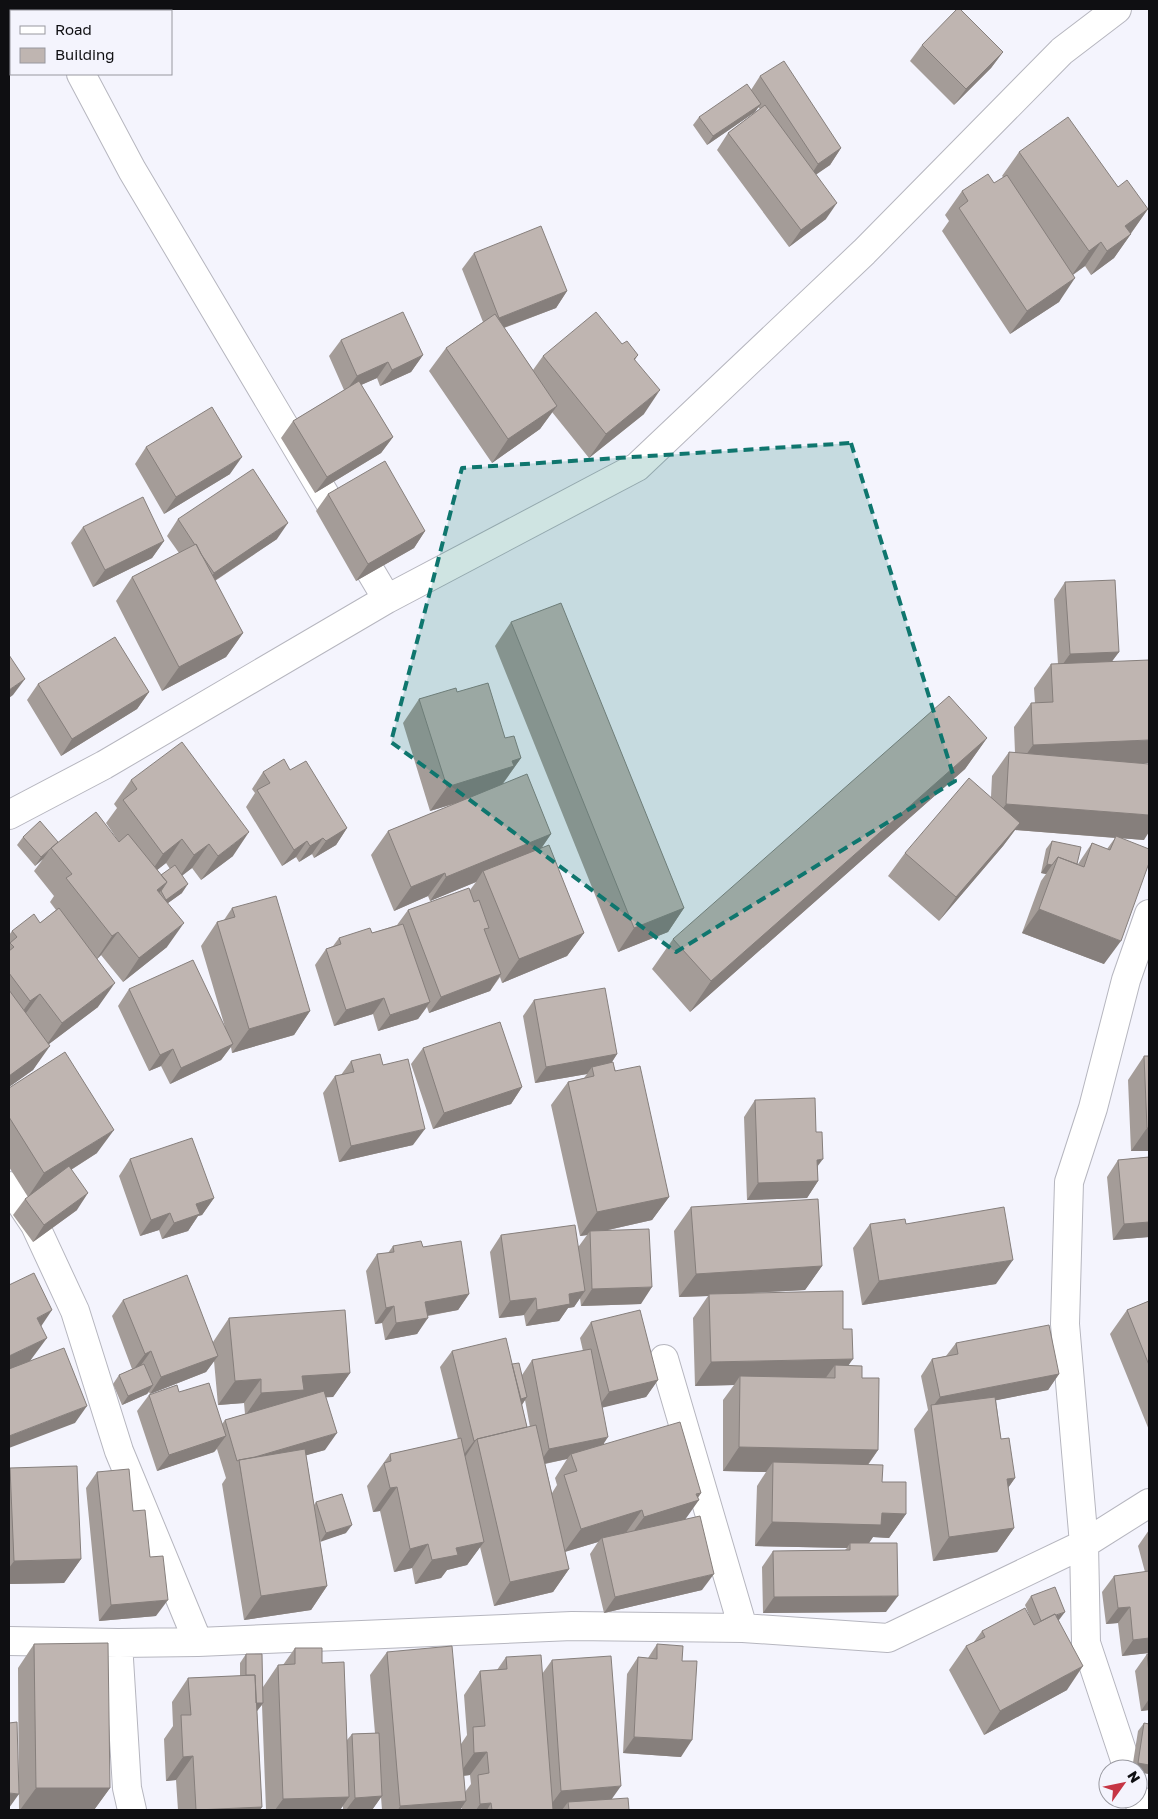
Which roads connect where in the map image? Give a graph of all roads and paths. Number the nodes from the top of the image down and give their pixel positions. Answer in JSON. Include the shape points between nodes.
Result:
{"nodes":[{"id":1,"x":1117,"y":9,"type":"edge"},
{"id":2,"x":82,"y":75,"type":"edge"},
{"id":3,"x":388,"y":599,"type":"junction"},
{"id":4,"x":9,"y":815,"type":"edge"},
{"id":5,"x":1149,"y":914,"type":"edge"},
{"id":6,"x":9,"y":1186,"type":"edge"},
{"id":7,"x":664,"y":1359,"type":"dead end"},
{"id":8,"x":1149,"y":1503,"type":"edge"},
{"id":9,"x":1084,"y":1544,"type":"junction"},
{"id":10,"x":743,"y":1628,"type":"junction"},
{"id":11,"x":9,"y":1641,"type":"edge"},
{"id":12,"x":198,"y":1642,"type":"junction"},
{"id":13,"x":118,"y":1643,"type":"junction"},
{"id":14,"x":1125,"y":1759,"type":"edge"},
{"id":15,"x":132,"y":1810,"type":"edge"}],
"edges":[{"from":1,"to":3,"type":"street","via":[[1062,51],[864,252],[637,468]]},
{"from":2,"to":3,"type":"street","via":[[132,170]]},
{"from":3,"to":4,"type":"street","via":[[104,765]]},
{"from":5,"to":9,"type":"street","via":[[1126,980],[1093,1108],[1069,1182],[1065,1324]]},
{"from":6,"to":12,"type":"street","via":[[35,1225],[75,1311],[119,1451]]},
{"from":7,"to":10,"type":"street"},
{"from":8,"to":9,"type":"street"},
{"from":9,"to":10,"type":"street","via":[[888,1638]]},
{"from":9,"to":14,"type":"street","via":[[1086,1643]]},
{"from":10,"to":12,"type":"street","via":[[572,1626]]},
{"from":11,"to":13,"type":"street"},
{"from":12,"to":13,"type":"street"},
{"from":13,"to":15,"type":"street","via":[[127,1788]]}]}
